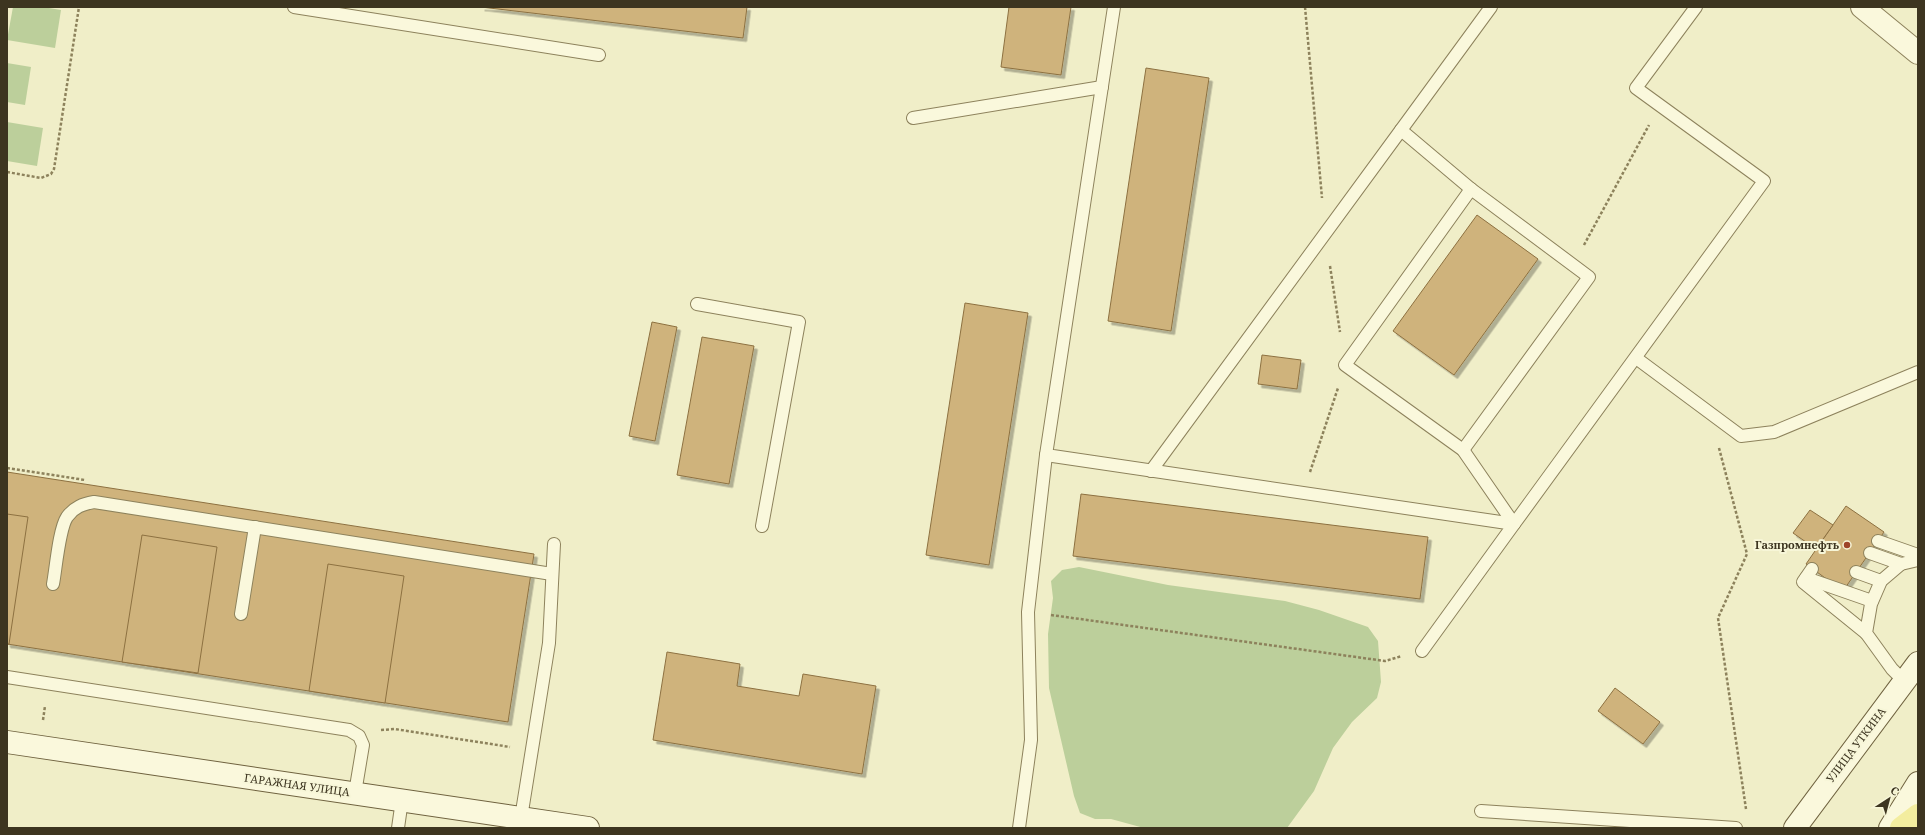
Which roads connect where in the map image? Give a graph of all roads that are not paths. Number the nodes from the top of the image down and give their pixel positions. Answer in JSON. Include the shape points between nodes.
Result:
{"nodes":[{"id":1,"x":294,"y":7,"type":"edge"},
{"id":2,"x":1114,"y":7,"type":"edge"},
{"id":3,"x":1491,"y":7,"type":"edge"},
{"id":4,"x":1696,"y":7,"type":"edge"},
{"id":5,"x":1862,"y":7,"type":"edge"},
{"id":6,"x":1918,"y":53,"type":"edge"},
{"id":7,"x":599,"y":55,"type":"dead end"},
{"id":8,"x":1102,"y":87,"type":"junction"},
{"id":9,"x":913,"y":118,"type":"dead end"},
{"id":10,"x":1401,"y":130,"type":"junction"},
{"id":11,"x":1471,"y":190,"type":"junction"},
{"id":12,"x":697,"y":304,"type":"dead end"},
{"id":13,"x":1636,"y":358,"type":"junction"},
{"id":14,"x":1918,"y":372,"type":"edge"},
{"id":15,"x":1463,"y":450,"type":"junction"},
{"id":16,"x":1046,"y":455,"type":"junction"},
{"id":17,"x":1151,"y":471,"type":"junction"},
{"id":18,"x":1514,"y":524,"type":"junction"},
{"id":19,"x":762,"y":526,"type":"dead end"},
{"id":20,"x":255,"y":527,"type":"junction"},
{"id":21,"x":1878,"y":541,"type":"dead end"},
{"id":22,"x":554,"y":544,"type":"dead end"},
{"id":23,"x":1870,"y":553,"type":"dead end"},
{"id":24,"x":1918,"y":555,"type":"edge"},
{"id":25,"x":1918,"y":560,"type":"edge"},
{"id":26,"x":1901,"y":564,"type":"junction"},
{"id":27,"x":1856,"y":572,"type":"dead end"},
{"id":28,"x":552,"y":574,"type":"junction"},
{"id":29,"x":1881,"y":581,"type":"junction"},
{"id":30,"x":53,"y":584,"type":"dead end"},
{"id":31,"x":1872,"y":601,"type":"junction"},
{"id":32,"x":241,"y":614,"type":"dead end"},
{"id":33,"x":1866,"y":633,"type":"junction"},
{"id":34,"x":1422,"y":651,"type":"road end"},
{"id":35,"x":1918,"y":663,"type":"edge"},
{"id":36,"x":7,"y":677,"type":"edge"},
{"id":37,"x":1904,"y":681,"type":"junction"},
{"id":38,"x":7,"y":742,"type":"edge"},
{"id":39,"x":1918,"y":783,"type":"edge"},
{"id":40,"x":355,"y":793,"type":"junction"},
{"id":41,"x":402,"y":800,"type":"junction"},
{"id":42,"x":1481,"y":811,"type":"dead end"},
{"id":43,"x":1918,"y":814,"type":"edge"},
{"id":44,"x":521,"y":818,"type":"junction"},
{"id":45,"x":398,"y":828,"type":"edge"},
{"id":46,"x":588,"y":828,"type":"edge"},
{"id":47,"x":1019,"y":828,"type":"edge"},
{"id":48,"x":1736,"y":828,"type":"edge"},
{"id":49,"x":1795,"y":828,"type":"edge"},
{"id":50,"x":1890,"y":828,"type":"edge"},
{"id":51,"x":1901,"y":828,"type":"edge"}],
"edges":[{"from":1,"to":7,"type":"lane"},
{"from":2,"to":8,"type":"lane"},
{"from":3,"to":10,"type":"lane"},
{"from":4,"to":13,"type":"lane","via":[[1636,88],[1764,181]]},
{"from":5,"to":6,"type":"street"},
{"from":8,"to":9,"type":"lane"},
{"from":8,"to":16,"type":"lane"},
{"from":10,"to":11,"type":"lane"},
{"from":10,"to":17,"type":"lane"},
{"from":11,"to":15,"type":"lane","via":[[1589,277]]},
{"from":11,"to":15,"type":"lane","via":[[1345,365]]},
{"from":12,"to":19,"type":"lane","via":[[799,322]]},
{"from":13,"to":14,"type":"lane","via":[[1741,436],[1774,432]]},
{"from":13,"to":18,"type":"lane"},
{"from":15,"to":18,"type":"lane"},
{"from":16,"to":17,"type":"lane"},
{"from":16,"to":47,"type":"lane","via":[[1028,612],[1031,740]]},
{"from":17,"to":18,"type":"lane"},
{"from":18,"to":34,"type":"lane"},
{"from":20,"to":28,"type":"lane"},
{"from":20,"to":30,"type":"lane","via":[[94,502],[82,504],[66,517],[62,527]]},
{"from":20,"to":32,"type":"lane"},
{"from":21,"to":24,"type":"lane"},
{"from":22,"to":28,"type":"lane"},
{"from":23,"to":26,"type":"lane"},
{"from":25,"to":26,"type":"lane"},
{"from":26,"to":29,"type":"lane"},
{"from":27,"to":29,"type":"lane"},
{"from":28,"to":44,"type":"lane","via":[[548,643]]},
{"from":29,"to":31,"type":"lane"},
{"from":31,"to":33,"type":"lane"},
{"from":31,"to":33,"type":"lane","via":[[1809,573],[1803,582]]},
{"from":33,"to":37,"type":"lane"},
{"from":35,"to":37,"type":"street","name":"УЛИЦА УТКИНА"},
{"from":36,"to":40,"type":"lane","via":[[349,730],[359,736],[363,745]]},
{"from":37,"to":49,"type":"street","name":"УЛИЦА УТКИНА"},
{"from":38,"to":40,"type":"street","name":"ГАРАЖНАЯ УЛИЦА"},
{"from":39,"to":50,"type":"street"},
{"from":40,"to":41,"type":"street","name":"ГАРАЖНАЯ УЛИЦА"},
{"from":41,"to":44,"type":"street","name":"ГАРАЖНАЯ УЛИЦА"},
{"from":41,"to":45,"type":"lane"},
{"from":42,"to":48,"type":"lane"},
{"from":43,"to":51,"type":"main road"},
{"from":44,"to":46,"type":"street","name":"ГАРАЖНАЯ УЛИЦА"}]}
